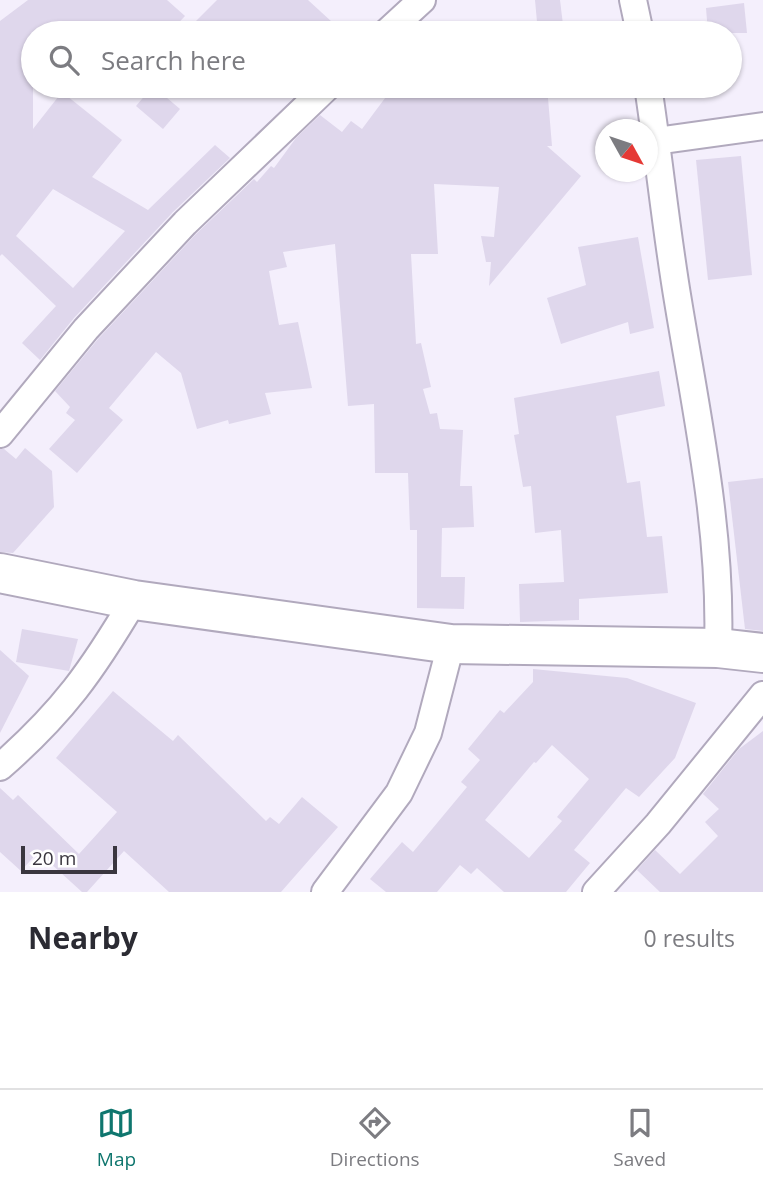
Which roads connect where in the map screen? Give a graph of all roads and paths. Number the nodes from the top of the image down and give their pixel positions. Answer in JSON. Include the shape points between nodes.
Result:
{"nodes":[{"id":1,"x":422,"y":0,"type":"edge"},
{"id":2,"x":633,"y":0,"type":"edge"},
{"id":3,"x":399,"y":21,"type":"edge"},
{"id":4,"x":637,"y":21,"type":"edge"},
{"id":5,"x":315,"y":98,"type":"edge"},
{"id":6,"x":650,"y":98,"type":"edge"},
{"id":7,"x":653,"y":119,"type":"edge"},
{"id":8,"x":763,"y":126,"type":"edge"},
{"id":9,"x":658,"y":141,"type":"edge"},
{"id":10,"x":658,"y":158,"type":"edge"},
{"id":11,"x":0,"y":434,"type":"edge"},
{"id":12,"x":0,"y":573,"type":"edge"},
{"id":13,"x":134,"y":600,"type":"junction"},
{"id":14,"x":451,"y":644,"type":"junction"},
{"id":15,"x":719,"y":648,"type":"junction"},
{"id":16,"x":763,"y":653,"type":"edge"},
{"id":17,"x":763,"y":695,"type":"edge"},
{"id":18,"x":0,"y":766,"type":"edge"},
{"id":19,"x":325,"y":892,"type":"edge"},
{"id":20,"x":596,"y":892,"type":"edge"}],
"edges":[{"from":1,"to":3,"type":"street"},
{"from":2,"to":4,"type":"street"},
{"from":5,"to":11,"type":"street","via":[[185,223],[86,328]]},
{"from":6,"to":7,"type":"street"},
{"from":8,"to":9,"type":"street"},
{"from":10,"to":15,"type":"street","via":[[718,559]]},
{"from":12,"to":13,"type":"street"},
{"from":13,"to":14,"type":"street"},
{"from":13,"to":18,"type":"street","via":[[72,695],[41,731]]},
{"from":14,"to":15,"type":"street"},
{"from":14,"to":19,"type":"street","via":[[428,733],[399,793]]},
{"from":15,"to":16,"type":"street"},
{"from":17,"to":20,"type":"street"}]}
